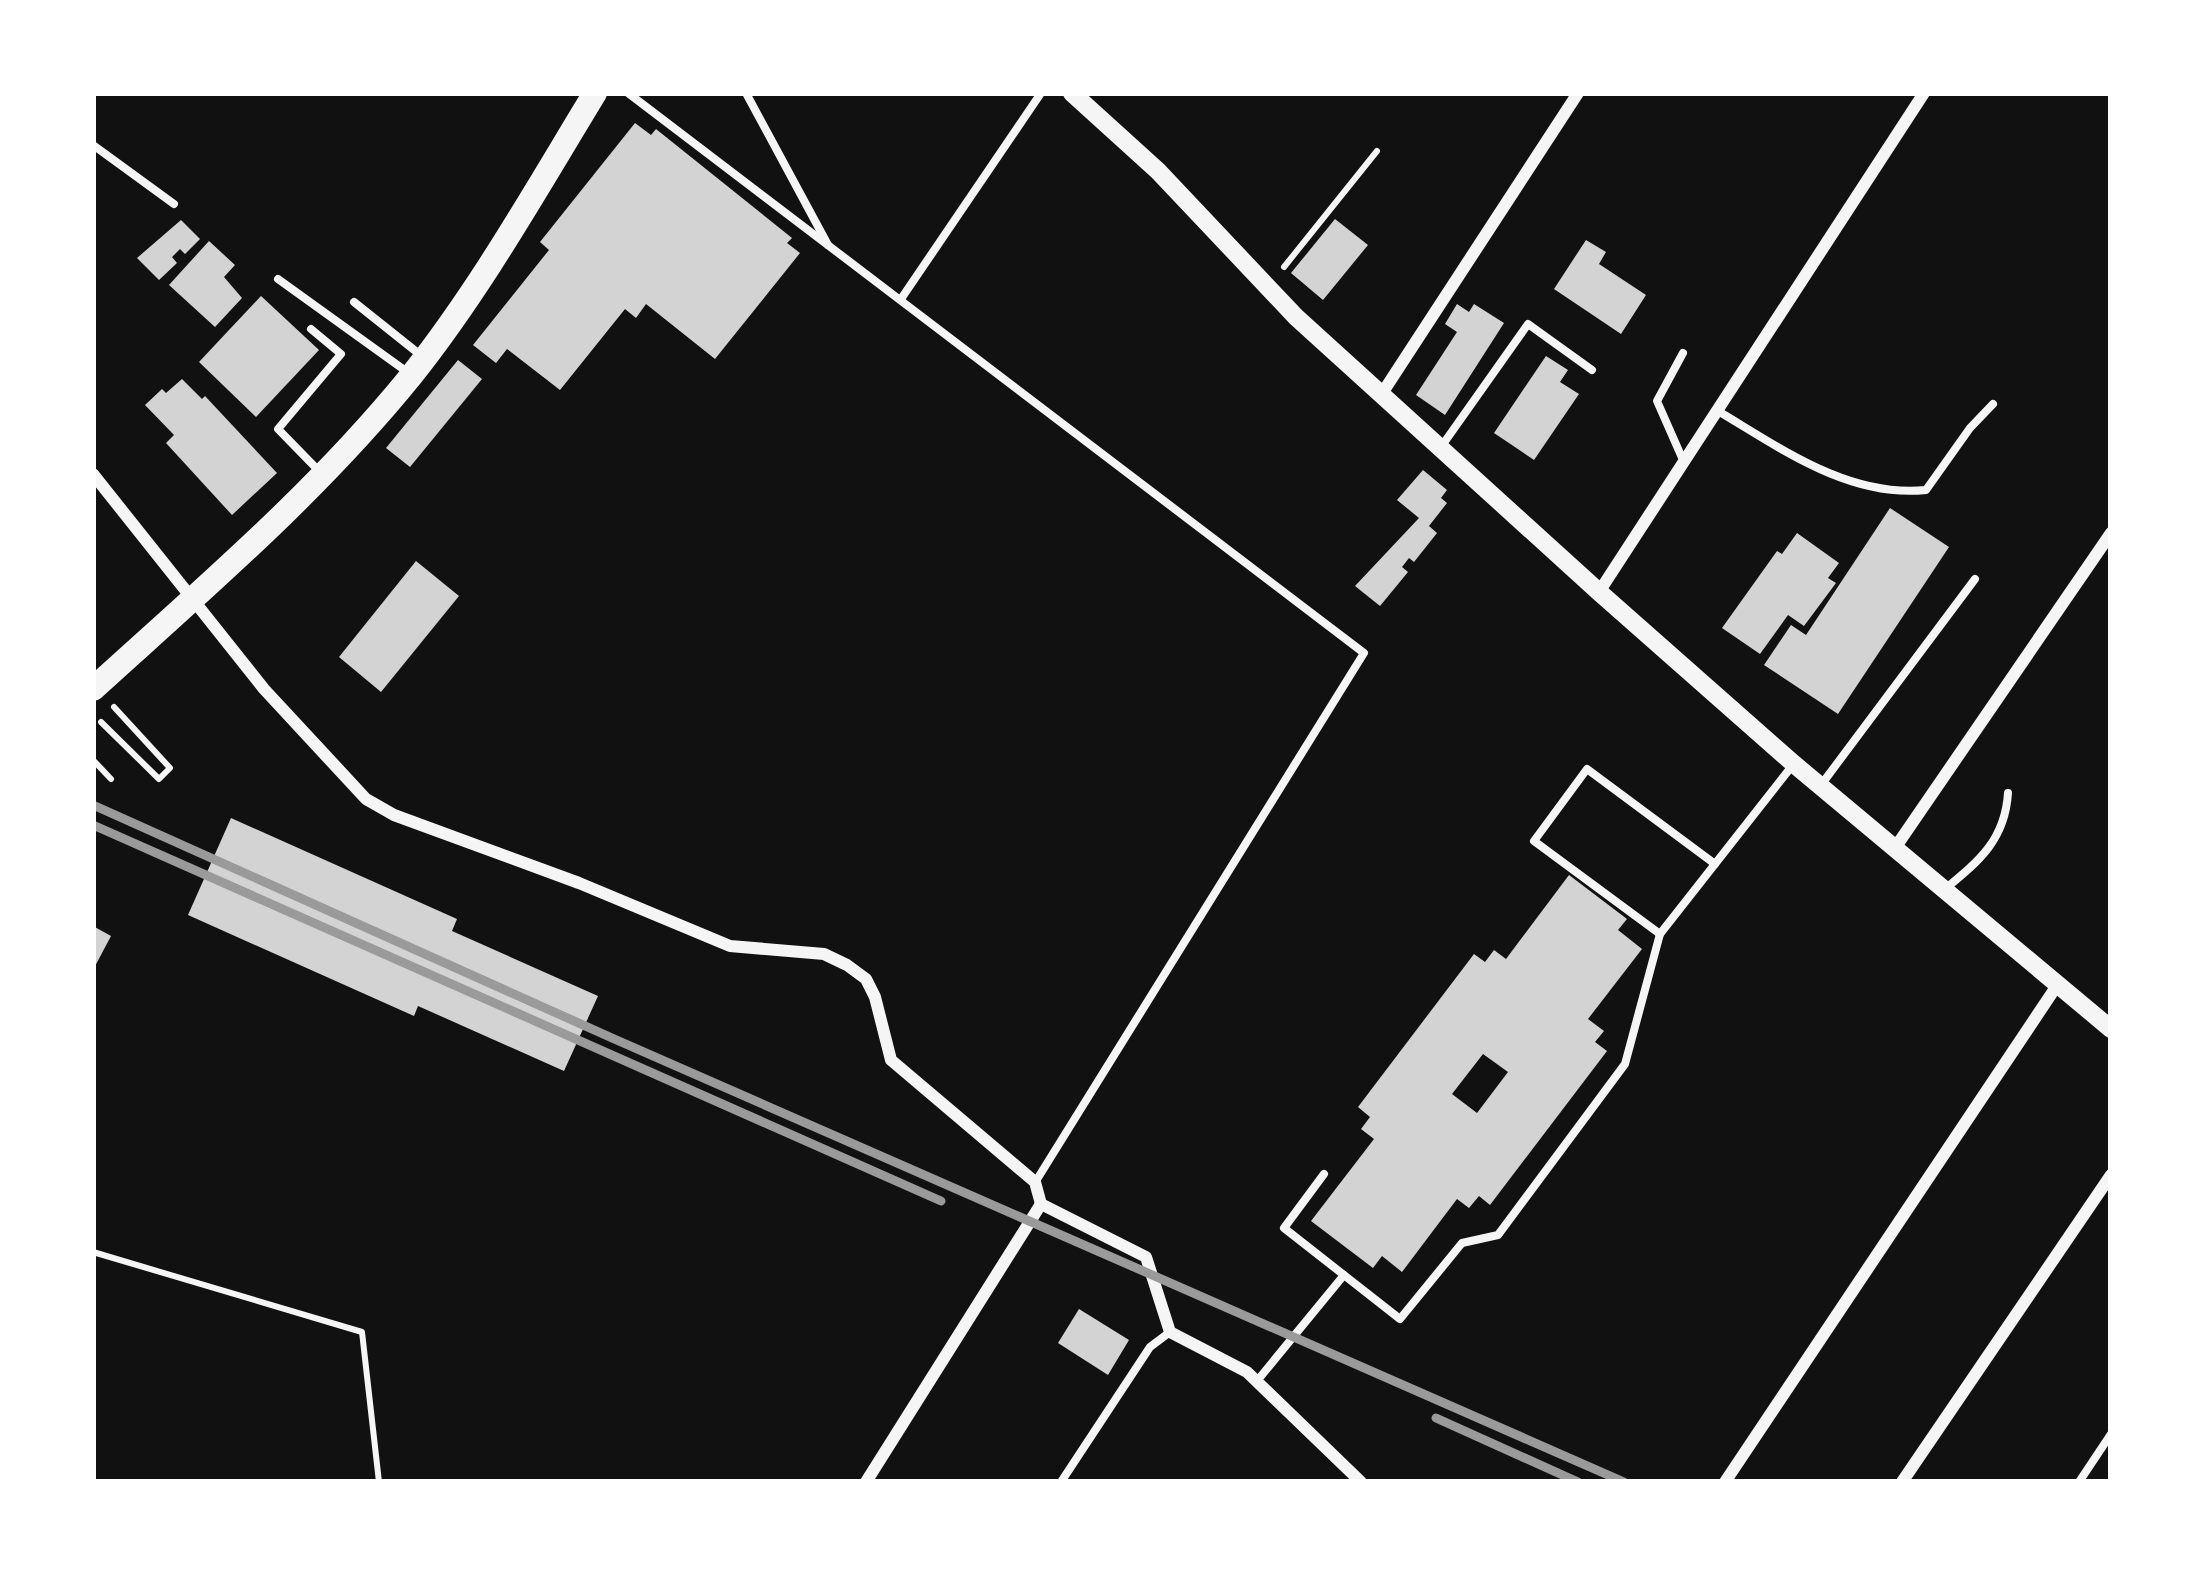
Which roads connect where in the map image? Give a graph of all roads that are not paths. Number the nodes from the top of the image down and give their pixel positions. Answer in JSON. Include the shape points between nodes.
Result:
{"nodes":[{"id":1,"x":595,"y":93,"type":"edge"},
{"id":2,"x":628,"y":93,"type":"edge"},
{"id":3,"x":746,"y":93,"type":"edge"},
{"id":4,"x":1041,"y":93,"type":"edge"},
{"id":5,"x":1072,"y":93,"type":"edge"},
{"id":6,"x":1579,"y":93,"type":"edge"},
{"id":7,"x":1924,"y":93,"type":"edge"},
{"id":8,"x":93,"y":145,"type":"edge"},
{"id":9,"x":174,"y":204,"type":"dead end"},
{"id":10,"x":832,"y":252,"type":"junction"},
{"id":11,"x":278,"y":279,"type":"dead end"},
{"id":12,"x":901,"y":299,"type":"junction"},
{"id":13,"x":354,"y":302,"type":"dead end"},
{"id":14,"x":311,"y":329,"type":"dead end"},
{"id":15,"x":1683,"y":353,"type":"dead end"},
{"id":16,"x":418,"y":367,"type":"junction"},
{"id":17,"x":1592,"y":370,"type":"dead end"},
{"id":18,"x":1381,"y":395,"type":"junction"},
{"id":19,"x":1993,"y":404,"type":"dead end"},
{"id":20,"x":1717,"y":410,"type":"junction"},
{"id":21,"x":1441,"y":448,"type":"junction"},
{"id":22,"x":1684,"y":461,"type":"junction"},
{"id":23,"x":93,"y":474,"type":"edge"},
{"id":24,"x":324,"y":476,"type":"junction"},
{"id":25,"x":2111,"y":533,"type":"edge"},
{"id":26,"x":1976,"y":579,"type":"dead end"},
{"id":27,"x":1599,"y":592,"type":"junction"},
{"id":28,"x":193,"y":597,"type":"junction"},
{"id":29,"x":93,"y":689,"type":"edge"},
{"id":30,"x":1794,"y":764,"type":"junction"},
{"id":31,"x":1820,"y":786,"type":"junction"},
{"id":32,"x":2008,"y":793,"type":"dead end"},
{"id":33,"x":1894,"y":848,"type":"junction"},
{"id":34,"x":1715,"y":864,"type":"junction"},
{"id":35,"x":1943,"y":890,"type":"junction"},
{"id":36,"x":1660,"y":934,"type":"junction"},
{"id":37,"x":2058,"y":984,"type":"junction"},
{"id":38,"x":2111,"y":1029,"type":"edge"},
{"id":39,"x":1324,"y":1174,"type":"dead end"},
{"id":40,"x":2111,"y":1175,"type":"edge"},
{"id":41,"x":1035,"y":1182,"type":"junction"},
{"id":42,"x":1041,"y":1204,"type":"junction"},
{"id":43,"x":1344,"y":1275,"type":"junction"},
{"id":44,"x":1170,"y":1332,"type":"junction"},
{"id":45,"x":1257,"y":1381,"type":"junction"},
{"id":46,"x":2111,"y":1434,"type":"edge"},
{"id":47,"x":866,"y":1482,"type":"edge"},
{"id":48,"x":1061,"y":1482,"type":"edge"},
{"id":49,"x":1360,"y":1482,"type":"edge"},
{"id":50,"x":1725,"y":1482,"type":"edge"},
{"id":51,"x":1902,"y":1482,"type":"edge"},
{"id":52,"x":2079,"y":1482,"type":"edge"}],
"edges":[{"from":1,"to":16,"type":"highway"},
{"from":2,"to":10,"type":"lane"},
{"from":3,"to":10,"type":"lane"},
{"from":4,"to":12,"type":"lane"},
{"from":5,"to":18,"type":"street"},
{"from":6,"to":18,"type":"street"},
{"from":7,"to":20,"type":"street"},
{"from":8,"to":9,"type":"lane"},
{"from":10,"to":12,"type":"lane"},
{"from":11,"to":16,"type":"lane"},
{"from":12,"to":41,"type":"lane","via":[[1364,653]]},
{"from":13,"to":16,"type":"lane"},
{"from":14,"to":24,"type":"lane","via":[[341,354],[278,429]]},
{"from":15,"to":22,"type":"lane","via":[[1658,401]]},
{"from":16,"to":24,"type":"highway"},
{"from":17,"to":21,"type":"lane","via":[[1528,323]]},
{"from":18,"to":21,"type":"street"},
{"from":19,"to":20,"type":"lane","via":[[1926,490],[1897,493],[1817,470]]},
{"from":20,"to":22,"type":"street"},
{"from":21,"to":27,"type":"street"},
{"from":22,"to":27,"type":"street"},
{"from":23,"to":28,"type":"street"},
{"from":24,"to":28,"type":"highway"},
{"from":25,"to":33,"type":"street"},
{"from":26,"to":31,"type":"lane"},
{"from":27,"to":30,"type":"street"},
{"from":28,"to":29,"type":"highway"},
{"from":28,"to":41,"type":"street","via":[[264,689],[366,799],[394,815],[730,946],[824,954],[847,965],[875,997],[892,1060]]},
{"from":30,"to":31,"type":"street"},
{"from":30,"to":34,"type":"lane"},
{"from":31,"to":33,"type":"street"},
{"from":32,"to":35,"type":"lane","via":[[1991,849]]},
{"from":33,"to":35,"type":"street"},
{"from":34,"to":36,"type":"lane"},
{"from":34,"to":36,"type":"lane","via":[[1587,769],[1534,841]]},
{"from":35,"to":37,"type":"street"},
{"from":36,"to":43,"type":"lane","via":[[1625,1064],[1498,1235],[1462,1244],[1400,1318]]},
{"from":37,"to":38,"type":"street"},
{"from":37,"to":50,"type":"street"},
{"from":39,"to":43,"type":"lane","via":[[1284,1228]]},
{"from":40,"to":51,"type":"street"},
{"from":41,"to":42,"type":"street"},
{"from":42,"to":44,"type":"street","via":[[1146,1257]]},
{"from":42,"to":47,"type":"street"},
{"from":43,"to":45,"type":"lane"},
{"from":44,"to":45,"type":"street"},
{"from":44,"to":48,"type":"lane","via":[[1150,1347]]},
{"from":45,"to":49,"type":"street"},
{"from":46,"to":52,"type":"lane"}]}
